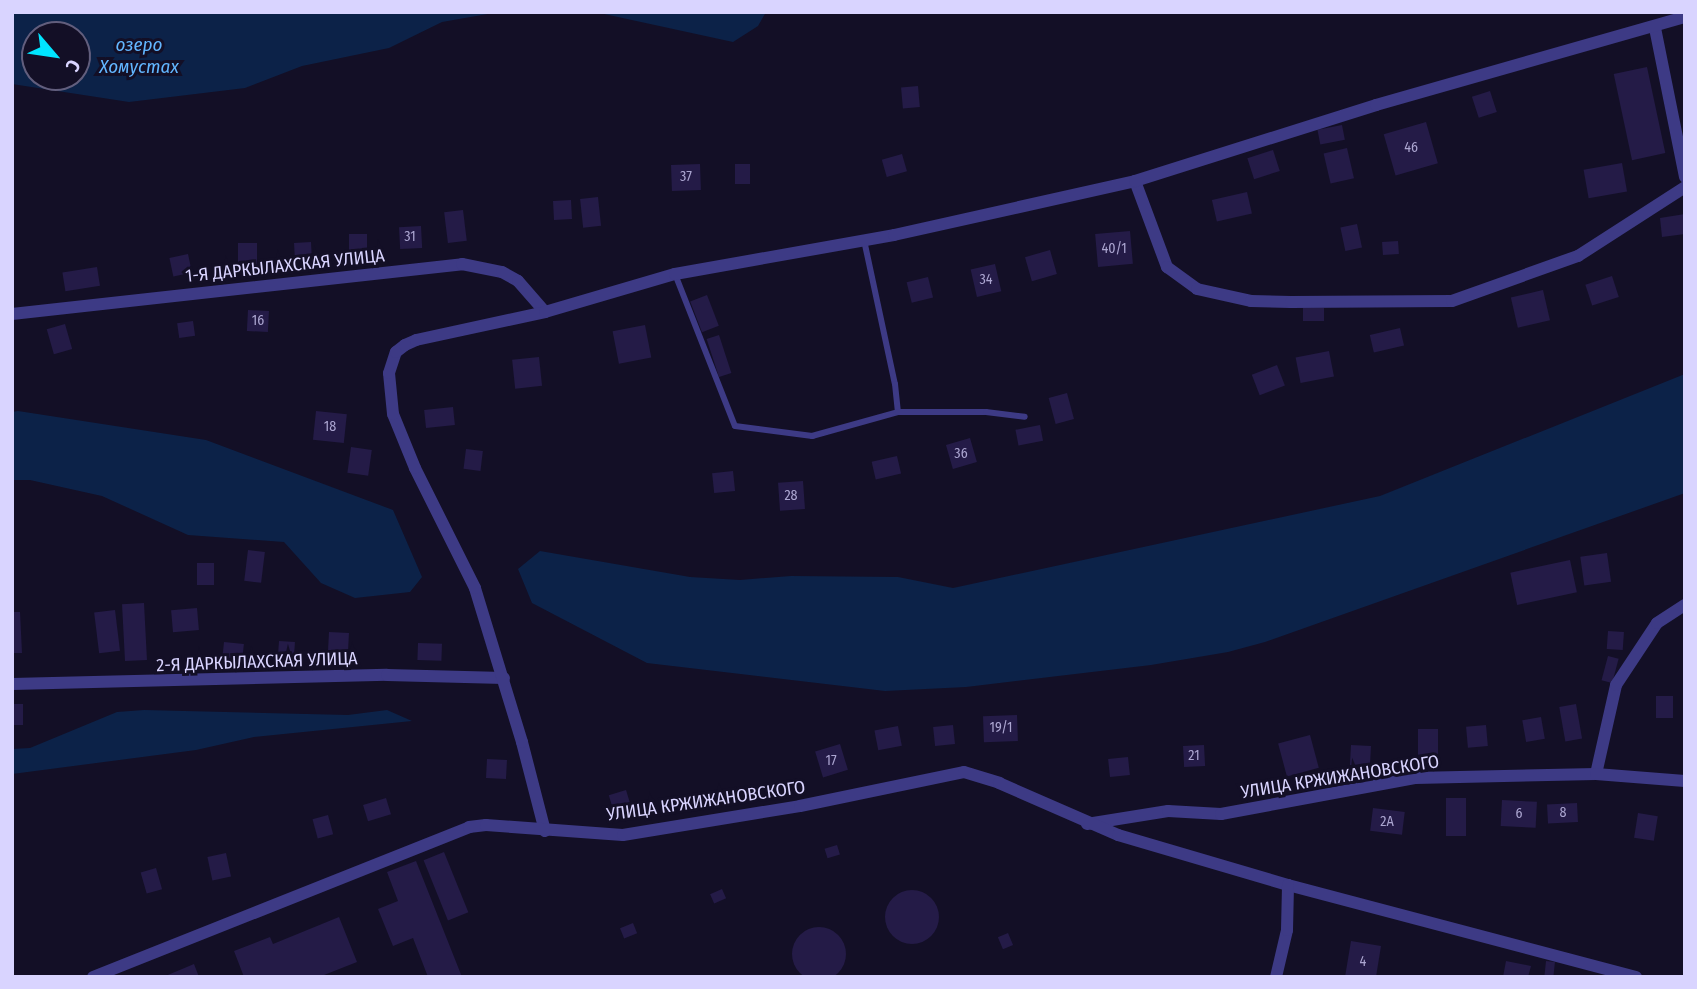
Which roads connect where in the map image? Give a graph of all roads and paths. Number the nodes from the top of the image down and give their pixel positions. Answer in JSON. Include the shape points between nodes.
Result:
{"nodes":[{"id":1,"x":1685,"y":17,"type":"edge"},
{"id":2,"x":1655,"y":28,"type":"junction"},
{"id":3,"x":1685,"y":177,"type":"edge"},
{"id":4,"x":1135,"y":180,"type":"junction"},
{"id":5,"x":1685,"y":187,"type":"edge"},
{"id":6,"x":864,"y":240,"type":"junction"},
{"id":7,"x":675,"y":274,"type":"junction"},
{"id":8,"x":545,"y":312,"type":"junction"},
{"id":9,"x":12,"y":314,"type":"edge"},
{"id":10,"x":898,"y":412,"type":"junction"},
{"id":11,"x":1025,"y":417,"type":"dead end"},
{"id":12,"x":1685,"y":604,"type":"edge"},
{"id":13,"x":503,"y":678,"type":"junction"},
{"id":14,"x":12,"y":684,"type":"edge"},
{"id":15,"x":1596,"y":775,"type":"junction"},
{"id":16,"x":1685,"y":781,"type":"edge"},
{"id":17,"x":1087,"y":824,"type":"junction"},
{"id":18,"x":545,"y":831,"type":"junction"},
{"id":19,"x":1288,"y":885,"type":"junction"},
{"id":20,"x":93,"y":977,"type":"edge"},
{"id":21,"x":1276,"y":977,"type":"edge"},
{"id":22,"x":1636,"y":977,"type":"edge"}],
"edges":[{"from":1,"to":2,"type":"street"},
{"from":2,"to":3,"type":"street"},
{"from":2,"to":4,"type":"street"},
{"from":4,"to":5,"type":"street","via":[[1167,267],[1197,289],[1251,301],[1291,302],[1452,301],[1578,256]]},
{"from":4,"to":6,"type":"street"},
{"from":6,"to":7,"type":"street"},
{"from":6,"to":10,"type":"lane"},
{"from":7,"to":8,"type":"street"},
{"from":7,"to":10,"type":"lane","via":[[735,426],[812,436]]},
{"from":8,"to":9,"type":"street","name":"1-Я ДАРКЫЛАХСКАЯ УЛИЦА","via":[[518,281],[502,272],[462,264]]},
{"from":8,"to":13,"type":"street","via":[[415,340],[396,352],[389,373],[393,414],[401,438],[475,588]]},
{"from":10,"to":11,"type":"lane"},
{"from":12,"to":15,"type":"street","via":[[1657,623],[1616,685]]},
{"from":13,"to":14,"type":"street","name":"2-Я ДАРКЫЛАХСКАЯ УЛИЦА","via":[[387,675]]},
{"from":13,"to":18,"type":"street"},
{"from":15,"to":16,"type":"street","name":"УЛИЦА КРЖИЖАНОВСКОГО"},
{"from":15,"to":17,"type":"street","name":"УЛИЦА КРЖИЖАНОВСКОГО","via":[[1415,778],[1221,814],[1168,811]]},
{"from":17,"to":18,"type":"street","name":"УЛИЦА КРЖИЖАНОВСКОГО","via":[[964,772],[800,806],[633,833]]},
{"from":17,"to":19,"type":"street","name":"УЛИЦА КРЖИЖАНОВСКОГО"},
{"from":18,"to":20,"type":"street","name":"УЛИЦА КРЖИЖАНОВСКОГО","via":[[486,825],[454,832]]},
{"from":19,"to":21,"type":"street","via":[[1287,930]]},
{"from":19,"to":22,"type":"street","name":"УЛИЦА КРЖИЖАНОВСКОГО"}]}
